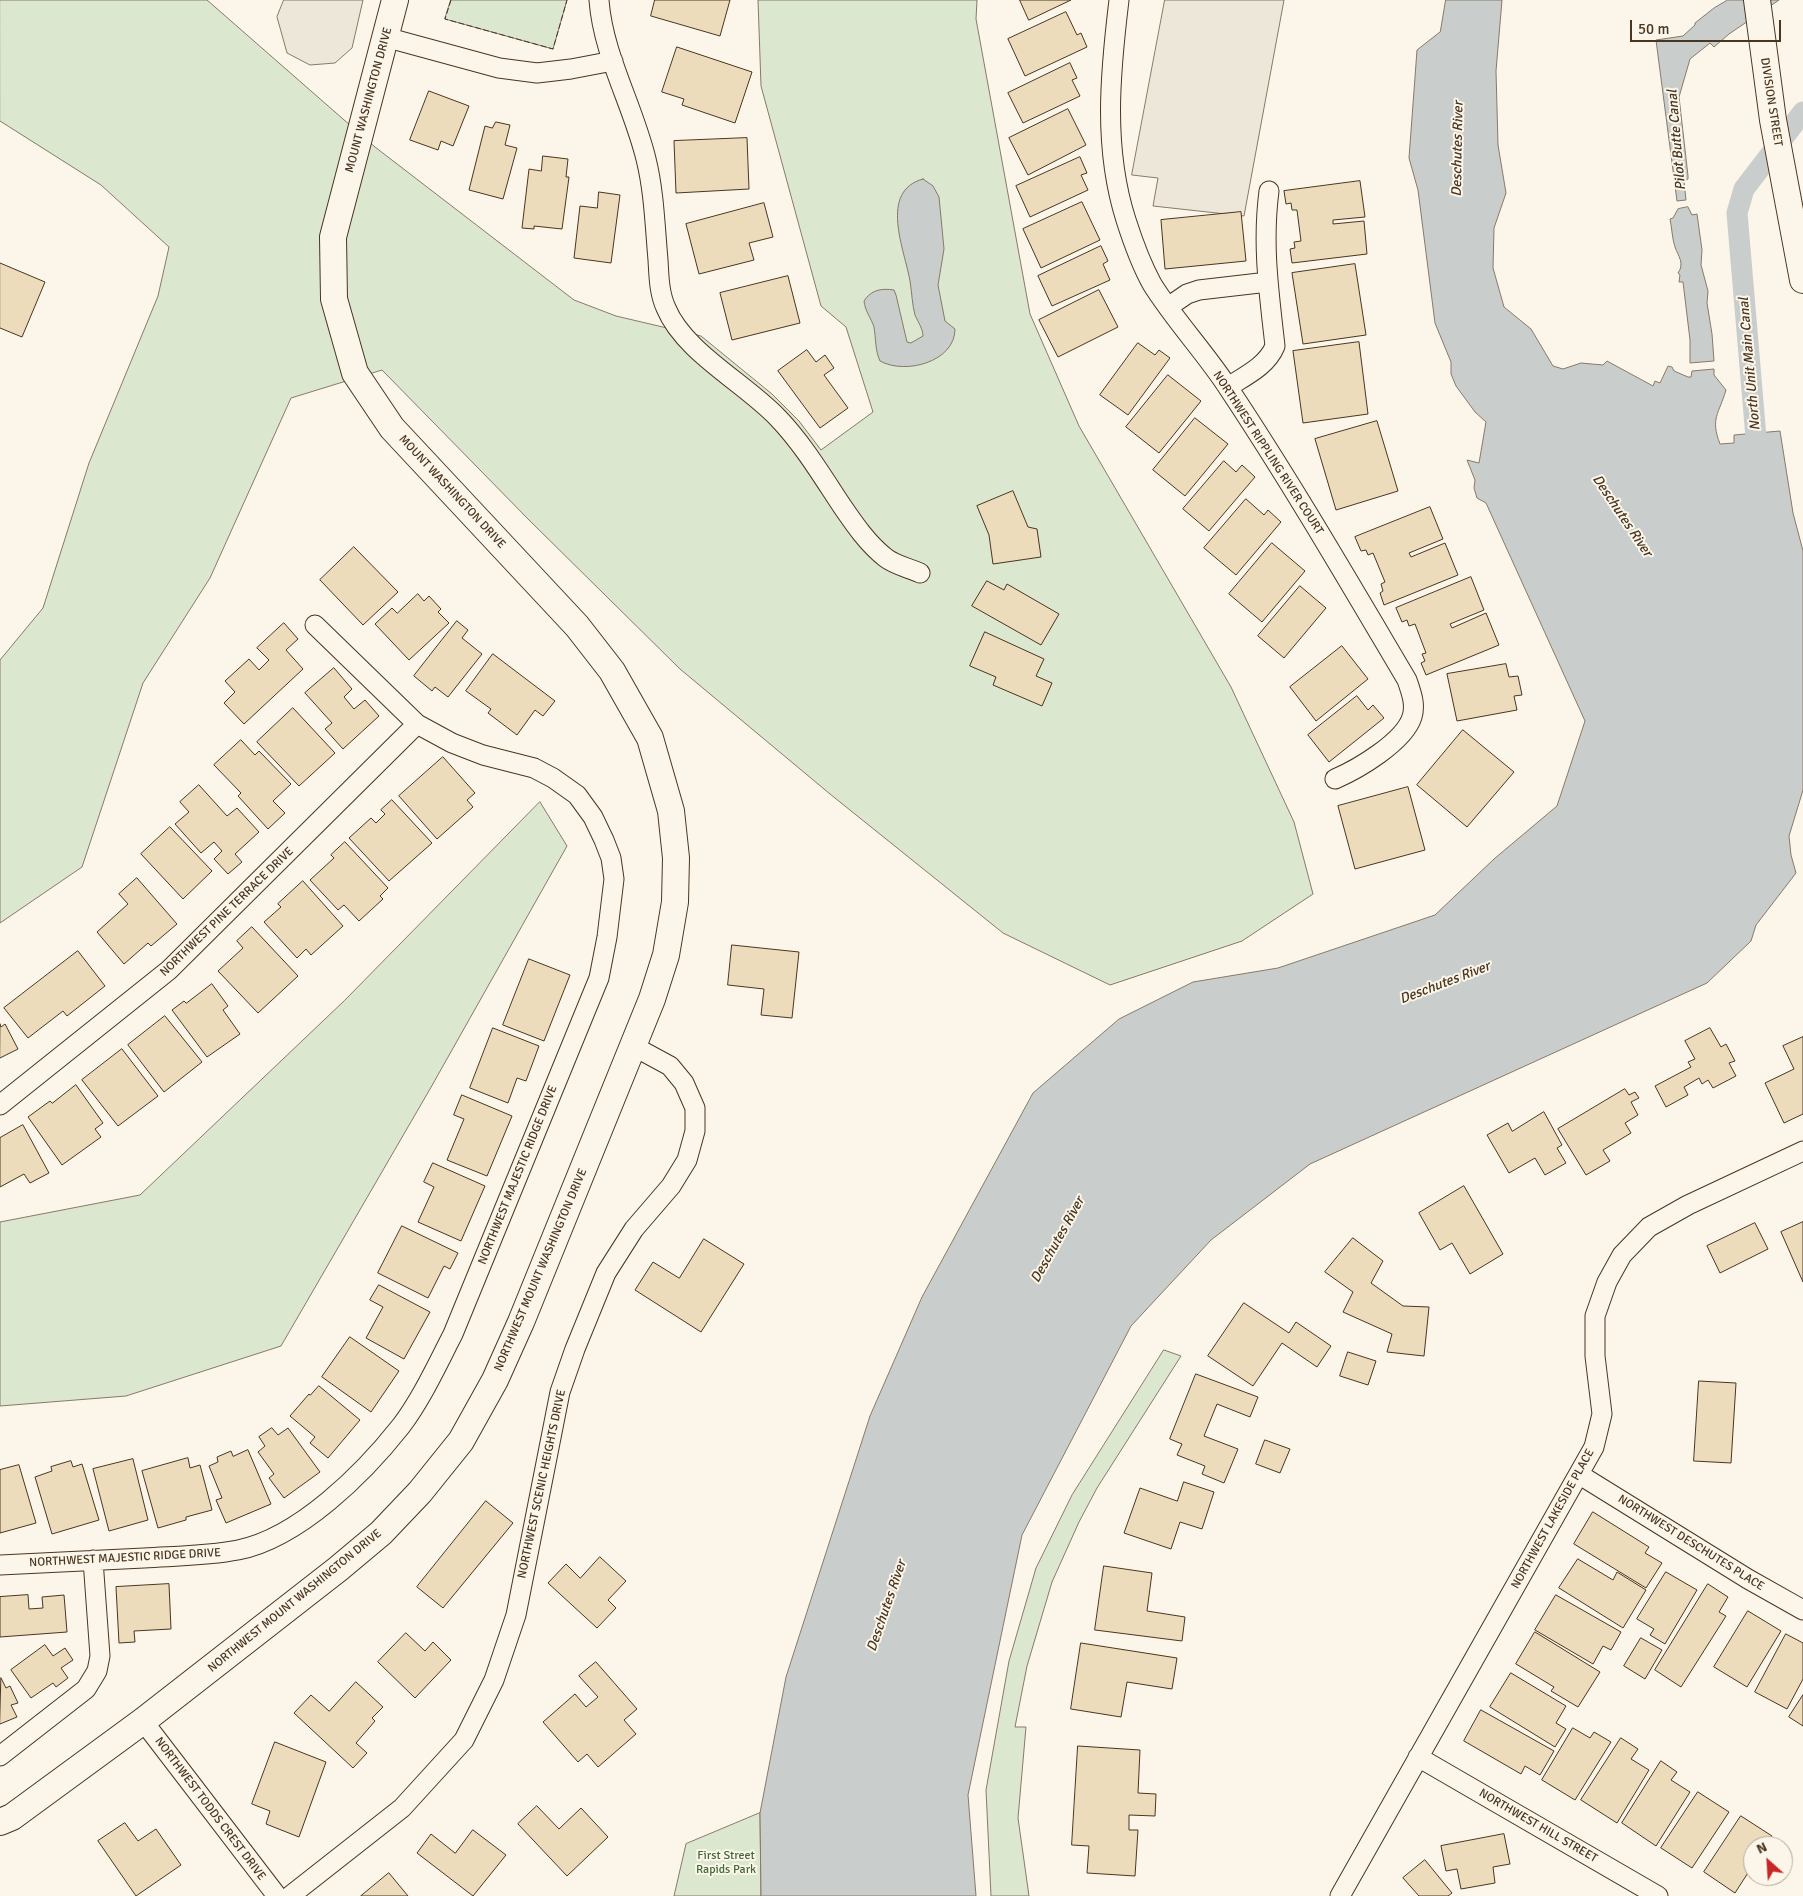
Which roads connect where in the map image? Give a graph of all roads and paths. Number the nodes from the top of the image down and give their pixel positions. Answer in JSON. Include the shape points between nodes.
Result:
{"nodes":[{"id":1,"x":395,"y":0,"type":"edge"},
{"id":2,"x":599,"y":0,"type":"edge"},
{"id":3,"x":1119,"y":0,"type":"edge"},
{"id":4,"x":1757,"y":0,"type":"edge"},
{"id":5,"x":385,"y":37,"type":"junction"},
{"id":6,"x":613,"y":61,"type":"junction"},
{"id":7,"x":1269,"y":191,"type":"dead end"},
{"id":8,"x":1803,"y":280,"type":"edge"},
{"id":9,"x":1268,"y":282,"type":"junction"},
{"id":10,"x":1168,"y":307,"type":"junction"},
{"id":11,"x":1228,"y":387,"type":"junction"},
{"id":12,"x":920,"y":573,"type":"dead end"},
{"id":13,"x":315,"y":625,"type":"dead end"},
{"id":14,"x":418,"y":724,"type":"junction"},
{"id":15,"x":1336,"y":779,"type":"dead end"},
{"id":16,"x":666,"y":955,"type":"joint"},
{"id":17,"x":633,"y":1046,"type":"junction"},
{"id":18,"x":0,"y":1105,"type":"edge"},
{"id":19,"x":1803,"y":1151,"type":"edge"},
{"id":20,"x":1580,"y":1474,"type":"junction"},
{"id":21,"x":93,"y":1560,"type":"junction"},
{"id":22,"x":0,"y":1565,"type":"edge"},
{"id":23,"x":1803,"y":1610,"type":"edge"},
{"id":24,"x":143,"y":1721,"type":"junction"},
{"id":25,"x":0,"y":1756,"type":"edge"},
{"id":26,"x":1418,"y":1757,"type":"junction"},
{"id":27,"x":0,"y":1822,"type":"edge"},
{"id":28,"x":277,"y":1896,"type":"edge"},
{"id":29,"x":290,"y":1896,"type":"edge"},
{"id":30,"x":1340,"y":1896,"type":"edge"},
{"id":31,"x":1658,"y":1896,"type":"edge"}],
"edges":[{"from":1,"to":5,"type":"main road","name":"MOUNT WASHINGTON DRIVE"},
{"from":2,"to":6,"type":"street"},
{"from":3,"to":10,"type":"street","name":"NORTHWEST RIPPLING RIVER COURT","via":[[1109,99],[1116,182],[1138,255]]},
{"from":4,"to":8,"type":"main road","name":"DIVISION STREET","via":[[1773,120]]},
{"from":5,"to":6,"type":"street","via":[[499,68],[537,73]]},
{"from":5,"to":16,"type":"main road","name":"MOUNT WASHINGTON DRIVE","via":[[333,237],[334,299],[355,373],[392,428],[577,626],[612,670],[634,706],[650,738],[671,811],[676,858],[675,902]]},
{"from":6,"to":12,"type":"street","via":[[646,160],[660,287],[674,324],[698,351],[778,418],[800,444],[859,532],[886,558]]},
{"from":7,"to":9,"type":"street","via":[[1265,221]]},
{"from":9,"to":10,"type":"street","via":[[1199,290]]},
{"from":9,"to":11,"type":"street","via":[[1275,346],[1263,363]]},
{"from":10,"to":11,"type":"street","name":"NORTHWEST RIPPLING RIVER COURT"},
{"from":11,"to":15,"type":"street","name":"NORTHWEST RIPPLING RIVER COURT","via":[[1371,618],[1407,680],[1414,699],[1412,717],[1403,734],[1359,768]]},
{"from":13,"to":14,"type":"street","name":"NORTHWEST MAJESTIC RIDGE DRIVE"},
{"from":14,"to":18,"type":"street","name":"NORTHWEST PINE TERRACE DRIVE","via":[[170,970]]},
{"from":14,"to":21,"type":"street","name":"NORTHWEST MAJESTIC RIDGE DRIVE","via":[[452,744],[534,768],[553,778],[577,795],[593,817],[611,858],[614,879],[608,937],[599,978],[453,1334],[401,1425],[359,1474],[314,1514],[276,1536],[240,1550]]},
{"from":16,"to":17,"type":"main road","name":"NORTHWEST MOUNT WASHINGTON DRIVE"},
{"from":17,"to":24,"type":"main road","name":"NORTHWEST MOUNT WASHINGTON DRIVE","via":[[521,1322],[461,1441],[420,1492],[381,1533]]},
{"from":17,"to":29,"type":"street","name":"NORTHWEST SCENIC HEIGHTS DRIVE","via":[[670,1066],[684,1083],[694,1108],[695,1131],[687,1160],[671,1186],[634,1229],[606,1273],[575,1349],[560,1392],[516,1616],[494,1680],[464,1740],[402,1808]]},
{"from":19,"to":20,"type":"street","name":"NORTHWEST LAKESIDE PLACE","via":[[1649,1226],[1622,1254],[1607,1282],[1595,1316],[1594,1356],[1602,1414],[1594,1447]]},
{"from":20,"to":23,"type":"street","name":"NORTHWEST DESCHUTES PLACE"},
{"from":20,"to":26,"type":"street","name":"NORTHWEST LAKESIDE PLACE"},
{"from":21,"to":22,"type":"street","name":"NORTHWEST MAJESTIC RIDGE DRIVE"},
{"from":21,"to":25,"type":"street","via":[[100,1656],[97,1671],[86,1689]]},
{"from":24,"to":27,"type":"main road","name":"NORTHWEST MOUNT WASHINGTON DRIVE","via":[[12,1817]]},
{"from":24,"to":28,"type":"street","name":"NORTHWEST TODDS CREST DRIVE"},
{"from":26,"to":30,"type":"street","name":"NORTHWEST LAKESIDE PLACE"},
{"from":26,"to":31,"type":"street","name":"NORTHWEST HILL STREET"}]}
